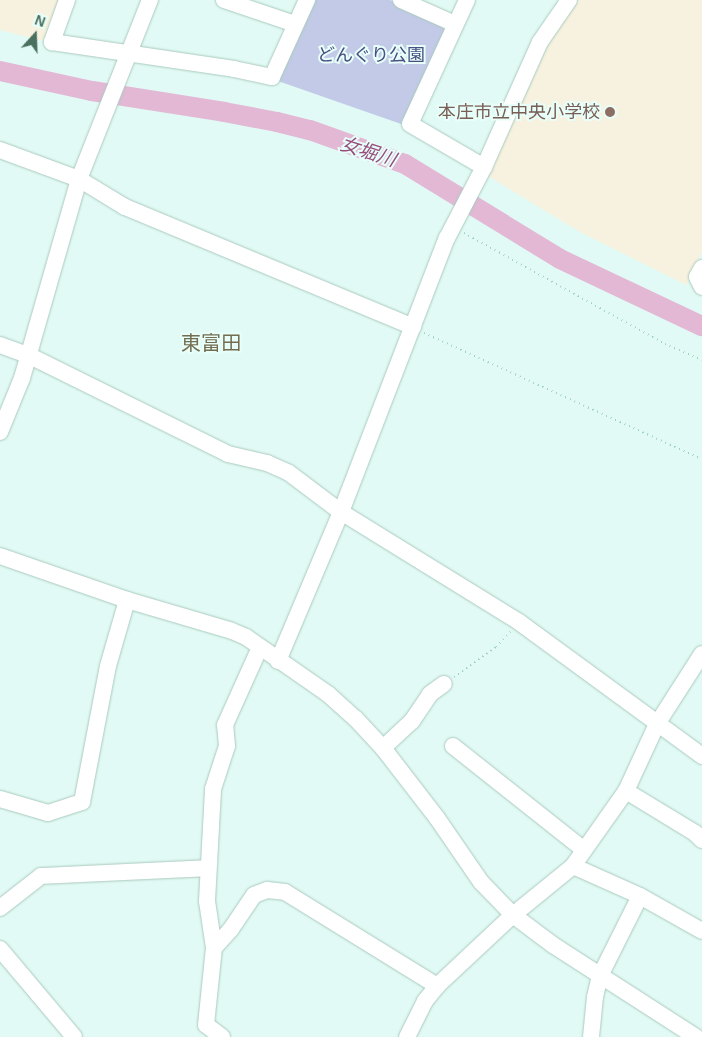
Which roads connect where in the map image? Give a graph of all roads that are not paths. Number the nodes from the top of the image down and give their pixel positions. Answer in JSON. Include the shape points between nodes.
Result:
{"nodes":[{"id":1,"x":67,"y":0,"type":"edge"},
{"id":2,"x":150,"y":0,"type":"edge"},
{"id":3,"x":224,"y":0,"type":"edge"},
{"id":4,"x":306,"y":0,"type":"edge"},
{"id":5,"x":401,"y":0,"type":"edge"},
{"id":6,"x":467,"y":0,"type":"edge"},
{"id":7,"x":569,"y":0,"type":"edge"},
{"id":8,"x":295,"y":24,"type":"junction"},
{"id":9,"x":455,"y":24,"type":"junction"},
{"id":10,"x":127,"y":60,"type":"junction"},
{"id":11,"x":0,"y":150,"type":"edge"},
{"id":12,"x":481,"y":172,"type":"junction"},
{"id":13,"x":78,"y":179,"type":"junction"},
{"id":14,"x":702,"y":268,"type":"edge"},
{"id":15,"x":702,"y":287,"type":"edge"},
{"id":16,"x":413,"y":328,"type":"junction"},
{"id":17,"x":0,"y":345,"type":"edge"},
{"id":18,"x":28,"y":355,"type":"junction"},
{"id":19,"x":0,"y":432,"type":"edge"},
{"id":20,"x":341,"y":512,"type":"junction"},
{"id":21,"x":1,"y":562,"type":"edge"},
{"id":22,"x":127,"y":600,"type":"junction"},
{"id":23,"x":260,"y":647,"type":"junction"},
{"id":24,"x":278,"y":661,"type":"junction"},
{"id":25,"x":700,"y":664,"type":"edge"},
{"id":26,"x":444,"y":684,"type":"road end"},
{"id":27,"x":657,"y":724,"type":"junction"},
{"id":28,"x":453,"y":746,"type":"dead end"},
{"id":29,"x":382,"y":748,"type":"junction"},
{"id":30,"x":702,"y":756,"type":"edge"},
{"id":31,"x":626,"y":791,"type":"junction"},
{"id":32,"x":0,"y":799,"type":"edge"},
{"id":33,"x":702,"y":840,"type":"edge"},
{"id":34,"x":584,"y":850,"type":"junction"},
{"id":35,"x":573,"y":866,"type":"junction"},
{"id":36,"x":208,"y":868,"type":"junction"},
{"id":37,"x":640,"y":896,"type":"junction"},
{"id":38,"x":0,"y":908,"type":"edge"},
{"id":39,"x":513,"y":915,"type":"junction"},
{"id":40,"x":702,"y":931,"type":"edge"},
{"id":41,"x":214,"y":948,"type":"junction"},
{"id":42,"x":0,"y":949,"type":"edge"},
{"id":43,"x":600,"y":976,"type":"junction"},
{"id":44,"x":437,"y":986,"type":"junction"},
{"id":45,"x":702,"y":1028,"type":"edge"},
{"id":46,"x":74,"y":1037,"type":"edge"},
{"id":47,"x":222,"y":1037,"type":"edge"},
{"id":48,"x":407,"y":1037,"type":"edge"},
{"id":49,"x":591,"y":1037,"type":"edge"},
{"id":50,"x":697,"y":1037,"type":"edge"}],
"edges":[{"from":1,"to":10,"type":"street","via":[[52,42]]},
{"from":2,"to":10,"type":"street"},
{"from":3,"to":8,"type":"street"},
{"from":4,"to":8,"type":"street"},
{"from":5,"to":9,"type":"street"},
{"from":6,"to":9,"type":"street"},
{"from":7,"to":12,"type":"street","via":[[540,42]]},
{"from":8,"to":10,"type":"street","via":[[272,77],[234,69]]},
{"from":9,"to":12,"type":"street","via":[[410,124]]},
{"from":10,"to":13,"type":"street"},
{"from":11,"to":13,"type":"street"},
{"from":12,"to":16,"type":"street","via":[[453,227]]},
{"from":13,"to":16,"type":"street","via":[[125,208]]},
{"from":13,"to":18,"type":"street"},
{"from":14,"to":15,"type":"street","via":[[697,277]]},
{"from":16,"to":20,"type":"street"},
{"from":17,"to":18,"type":"street"},
{"from":18,"to":19,"type":"street"},
{"from":18,"to":20,"type":"street","via":[[228,454],[267,463],[289,473]]},
{"from":20,"to":24,"type":"street"},
{"from":20,"to":27,"type":"street","via":[[519,622]]},
{"from":21,"to":22,"type":"street"},
{"from":22,"to":23,"type":"street","via":[[232,631]]},
{"from":22,"to":32,"type":"street","via":[[108,666],[82,802],[48,813]]},
{"from":23,"to":24,"type":"street"},
{"from":23,"to":36,"type":"street","via":[[225,725],[227,746],[213,789]]},
{"from":24,"to":29,"type":"street","via":[[328,694]]},
{"from":25,"to":27,"type":"street"},
{"from":26,"to":29,"type":"street","via":[[430,694],[412,721]]},
{"from":27,"to":30,"type":"street"},
{"from":27,"to":31,"type":"street"},
{"from":28,"to":34,"type":"street"},
{"from":29,"to":39,"type":"street","via":[[437,818],[481,882]]},
{"from":31,"to":33,"type":"street"},
{"from":31,"to":34,"type":"street"},
{"from":34,"to":35,"type":"street"},
{"from":35,"to":37,"type":"street"},
{"from":35,"to":39,"type":"street"},
{"from":36,"to":38,"type":"street","via":[[41,876]]},
{"from":36,"to":41,"type":"street","via":[[207,900]]},
{"from":37,"to":40,"type":"street"},
{"from":37,"to":43,"type":"street"},
{"from":39,"to":43,"type":"street"},
{"from":39,"to":44,"type":"street"},
{"from":41,"to":44,"type":"street","via":[[254,894],[267,890],[285,892]]},
{"from":41,"to":47,"type":"street","via":[[206,1025]]},
{"from":42,"to":46,"type":"street"},
{"from":43,"to":49,"type":"street"},
{"from":43,"to":50,"type":"street"},
{"from":44,"to":48,"type":"street","via":[[425,1001]]},
{"from":45,"to":50,"type":"street"}]}
